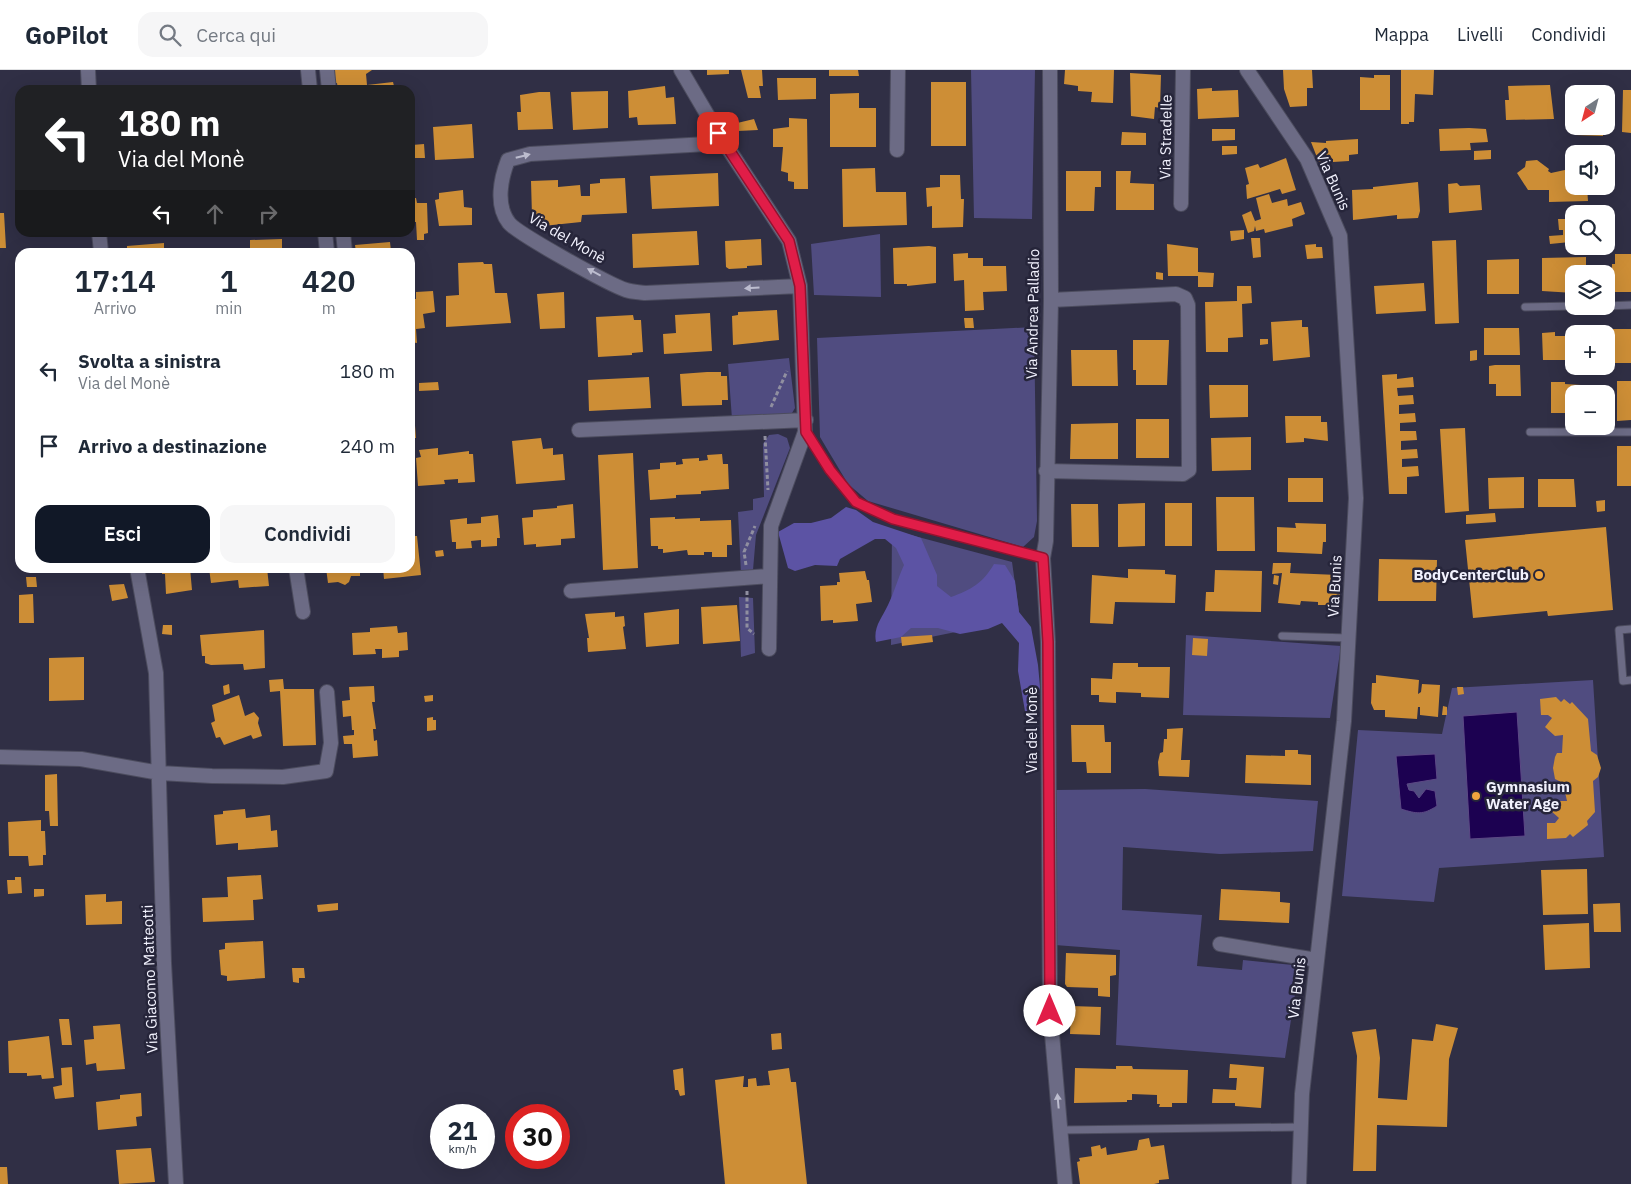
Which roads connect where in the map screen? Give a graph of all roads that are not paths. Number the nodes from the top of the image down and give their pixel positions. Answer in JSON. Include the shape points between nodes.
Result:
{"nodes":[{"id":1,"x":88,"y":70,"type":"edge"},
{"id":2,"x":308,"y":70,"type":"edge"},
{"id":3,"x":327,"y":70,"type":"edge"},
{"id":4,"x":681,"y":70,"type":"edge"},
{"id":5,"x":898,"y":70,"type":"edge"},
{"id":6,"x":1050,"y":70,"type":"edge"},
{"id":7,"x":1183,"y":70,"type":"edge"},
{"id":8,"x":1248,"y":70,"type":"edge"},
{"id":9,"x":89,"y":85,"type":"edge"},
{"id":10,"x":310,"y":85,"type":"edge"},
{"id":11,"x":328,"y":85,"type":"edge"},
{"id":12,"x":725,"y":143,"type":"junction"},
{"id":13,"x":897,"y":150,"type":"dead end"},
{"id":14,"x":1181,"y":204,"type":"dead end"},
{"id":15,"x":800,"y":286,"type":"junction"},
{"id":16,"x":1050,"y":300,"type":"junction"},
{"id":17,"x":1631,"y":305,"type":"edge"},
{"id":18,"x":1565,"y":306,"type":"edge"},
{"id":19,"x":1615,"y":306,"type":"edge"},
{"id":20,"x":1525,"y":307,"type":"dead end"},
{"id":21,"x":806,"y":426,"type":"junction"},
{"id":22,"x":579,"y":430,"type":"dead end"},
{"id":23,"x":1530,"y":432,"type":"dead end"},
{"id":24,"x":1631,"y":432,"type":"edge"},
{"id":25,"x":1046,"y":471,"type":"junction"},
{"id":26,"x":1043,"y":558,"type":"junction"},
{"id":27,"x":138,"y":573,"type":"edge"},
{"id":28,"x":297,"y":573,"type":"edge"},
{"id":29,"x":769,"y":576,"type":"junction"},
{"id":30,"x":571,"y":590,"type":"dead end"},
{"id":31,"x":303,"y":612,"type":"dead end"},
{"id":32,"x":1631,"y":629,"type":"edge"},
{"id":33,"x":1282,"y":636,"type":"dead end"},
{"id":34,"x":1348,"y":638,"type":"junction"},
{"id":35,"x":769,"y":648,"type":"dead end"},
{"id":36,"x":1631,"y":680,"type":"edge"},
{"id":37,"x":327,"y":692,"type":"dead end"},
{"id":38,"x":0,"y":757,"type":"edge"},
{"id":39,"x":160,"y":773,"type":"junction"},
{"id":40,"x":1220,"y":944,"type":"dead end"},
{"id":41,"x":1317,"y":960,"type":"junction"},
{"id":42,"x":1301,"y":1126,"type":"junction"},
{"id":43,"x":1061,"y":1130,"type":"junction"},
{"id":44,"x":176,"y":1184,"type":"edge"},
{"id":45,"x":1065,"y":1184,"type":"edge"},
{"id":46,"x":1299,"y":1184,"type":"edge"}],
"edges":[{"from":1,"to":9,"type":"street"},
{"from":2,"to":10,"type":"street"},
{"from":3,"to":11,"type":"street"},
{"from":4,"to":12,"type":"street"},
{"from":5,"to":13,"type":"street"},
{"from":6,"to":16,"type":"street","name":"Via Andrea Palladio"},
{"from":7,"to":14,"type":"street","name":"Via Stradelle"},
{"from":8,"to":34,"type":"street","name":"Via Bunis","via":[[1307,159],[1340,236],[1356,498]]},
{"from":12,"to":15,"type":"street","via":[[789,241]]},
{"from":15,"to":12,"type":"street","name":"Via del Monè","one_way":true,"via":[[645,293],[626,290],[527,236],[508,222],[501,200],[501,179],[508,160],[530,154]]},
{"from":15,"to":21,"type":"street"},
{"from":16,"to":25,"type":"street","name":"Via Andrea Palladio"},
{"from":16,"to":25,"type":"street","via":[[1176,294],[1185,298],[1188,305],[1189,470],[1183,474]]},
{"from":17,"to":19,"type":"lane"},
{"from":18,"to":20,"type":"lane"},
{"from":21,"to":22,"type":"street"},
{"from":21,"to":26,"type":"lane","via":[[830,470],[856,502],[893,519]]},
{"from":21,"to":29,"type":"street","via":[[771,526]]},
{"from":23,"to":24,"type":"lane"},
{"from":25,"to":26,"type":"street","name":"Via Andrea Palladio"},
{"from":43,"to":26,"type":"street","name":"Via del Monè","one_way":true,"via":[[1050,1011],[1048,642]]},
{"from":27,"to":39,"type":"street","name":"Via Giacomo Matteotti","via":[[156,673]]},
{"from":28,"to":31,"type":"street"},
{"from":29,"to":30,"type":"street"},
{"from":29,"to":35,"type":"street"},
{"from":32,"to":36,"type":"lane","via":[[1619,630],[1623,681]]},
{"from":33,"to":34,"type":"lane"},
{"from":34,"to":41,"type":"street","name":"Via Bunis","via":[[1344,721]]},
{"from":37,"to":39,"type":"street","via":[[331,743],[326,771],[283,777]]},
{"from":38,"to":39,"type":"street","via":[[82,759]]},
{"from":39,"to":44,"type":"street","name":"Via Giacomo Matteotti","via":[[164,963]]},
{"from":40,"to":41,"type":"street"},
{"from":41,"to":42,"type":"street","name":"Via Bunis"},
{"from":42,"to":43,"type":"lane"},
{"from":42,"to":46,"type":"street","name":"Via Bunis"},
{"from":43,"to":45,"type":"street","name":"Via del Monè"}]}
